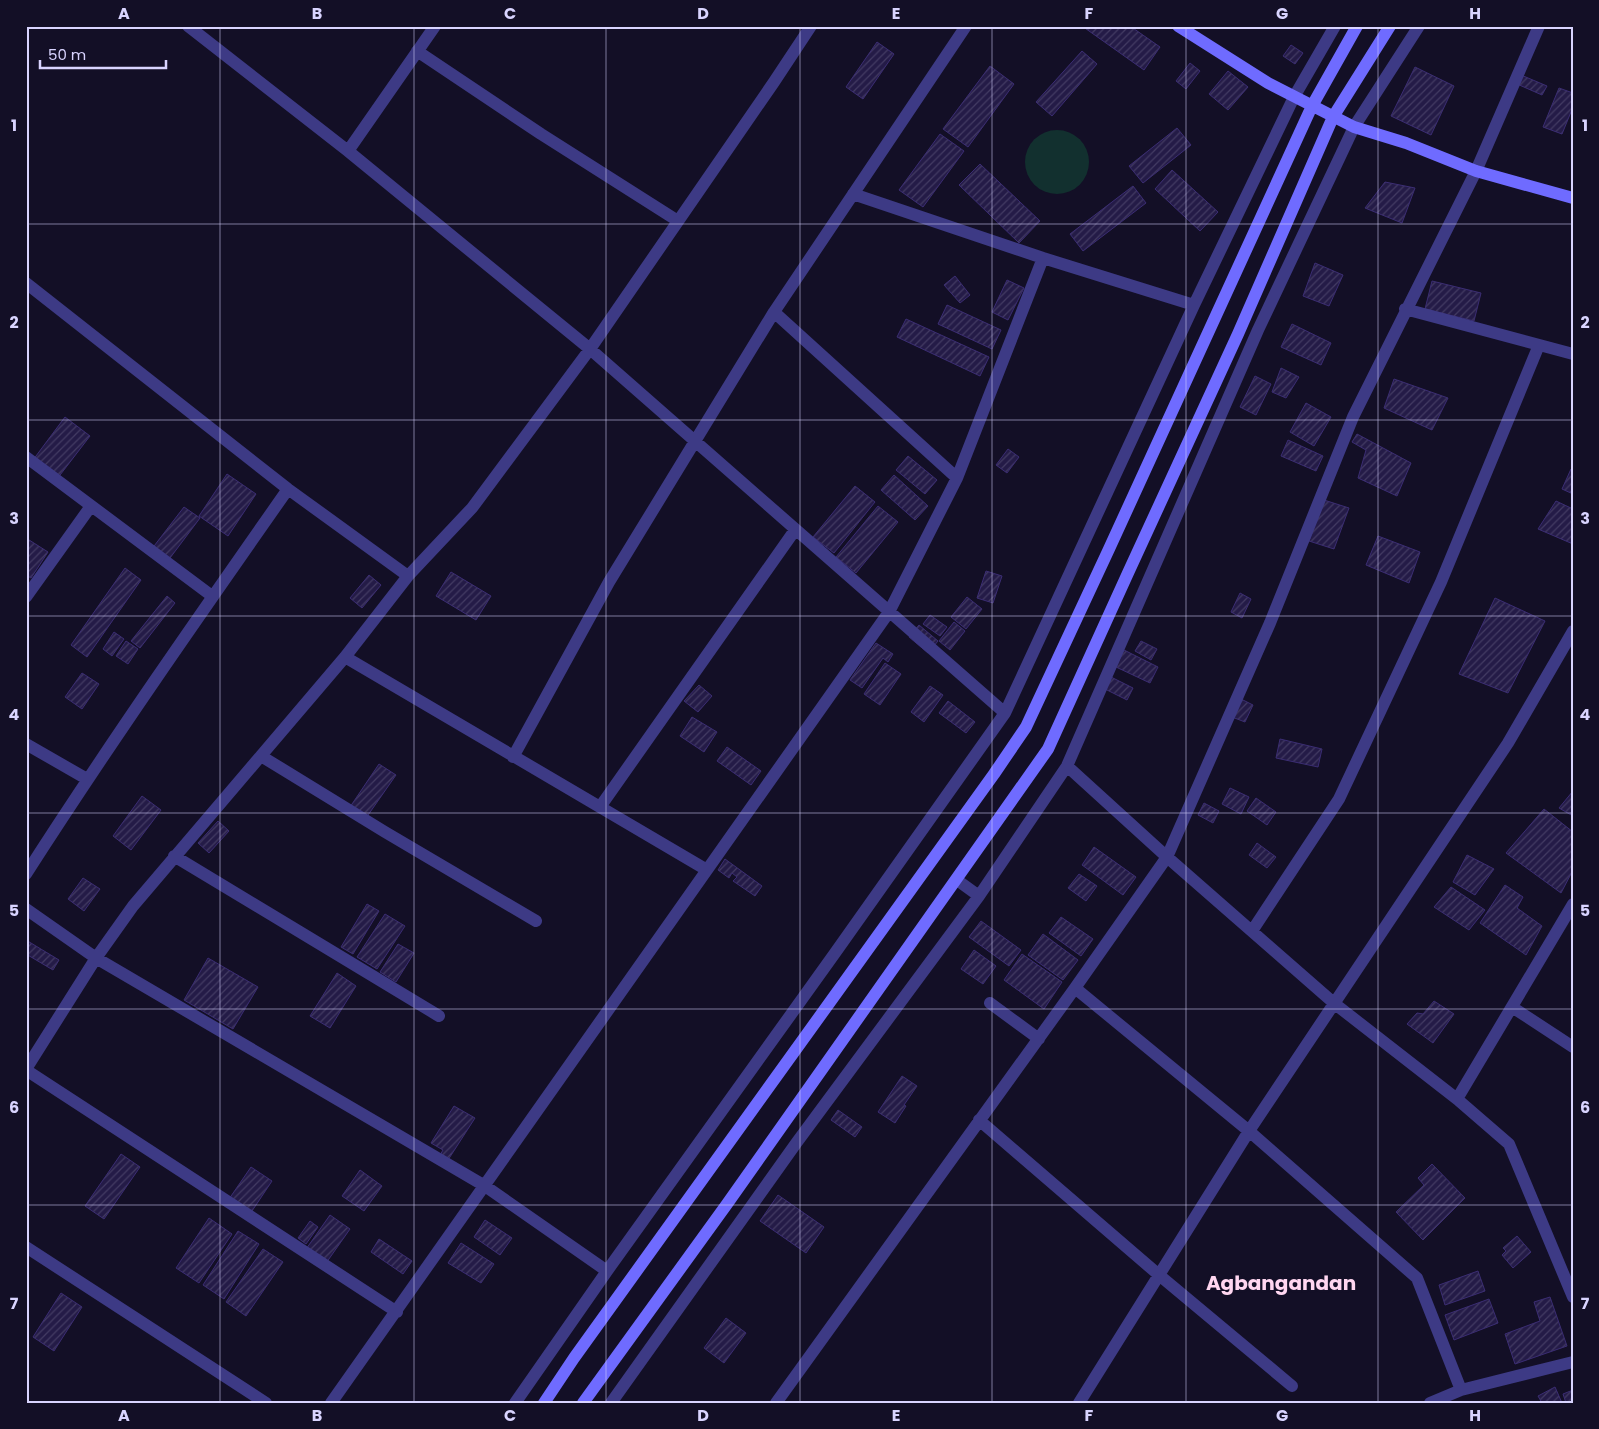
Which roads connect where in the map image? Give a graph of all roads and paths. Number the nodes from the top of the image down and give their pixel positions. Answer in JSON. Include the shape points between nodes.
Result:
{"nodes":[{"id":1,"x":188,"y":26,"type":"edge"},
{"id":2,"x":434,"y":26,"type":"edge"},
{"id":3,"x":811,"y":26,"type":"edge"},
{"id":4,"x":966,"y":26,"type":"edge"},
{"id":5,"x":1178,"y":26,"type":"edge"},
{"id":6,"x":1335,"y":26,"type":"edge"},
{"id":7,"x":1357,"y":26,"type":"edge"},
{"id":8,"x":1390,"y":26,"type":"edge"},
{"id":9,"x":1419,"y":26,"type":"edge"},
{"id":10,"x":1539,"y":26,"type":"edge"},
{"id":11,"x":417,"y":51,"type":"junction"},
{"id":12,"x":1294,"y":97,"type":"junction"},
{"id":13,"x":1312,"y":106,"type":"junction"},
{"id":14,"x":1333,"y":117,"type":"junction"},
{"id":15,"x":1354,"y":127,"type":"junction"},
{"id":16,"x":348,"y":150,"type":"junction"},
{"id":17,"x":1476,"y":171,"type":"junction"},
{"id":18,"x":854,"y":194,"type":"junction"},
{"id":19,"x":1573,"y":198,"type":"edge"},
{"id":20,"x":678,"y":221,"type":"junction"},
{"id":21,"x":1043,"y":258,"type":"junction"},
{"id":22,"x":26,"y":284,"type":"edge"},
{"id":23,"x":1194,"y":305,"type":"junction"},
{"id":24,"x":1406,"y":309,"type":"junction"},
{"id":25,"x":774,"y":312,"type":"junction"},
{"id":26,"x":1539,"y":346,"type":"junction"},
{"id":27,"x":590,"y":349,"type":"junction"},
{"id":28,"x":1573,"y":354,"type":"edge"},
{"id":29,"x":694,"y":441,"type":"junction"},
{"id":30,"x":26,"y":457,"type":"edge"},
{"id":31,"x":957,"y":478,"type":"junction"},
{"id":32,"x":288,"y":489,"type":"junction"},
{"id":33,"x":91,"y":506,"type":"junction"},
{"id":34,"x":795,"y":530,"type":"junction"},
{"id":35,"x":408,"y":576,"type":"junction"},
{"id":36,"x":212,"y":596,"type":"junction"},
{"id":37,"x":26,"y":597,"type":"edge"},
{"id":38,"x":889,"y":612,"type":"junction"},
{"id":39,"x":1573,"y":630,"type":"edge"},
{"id":40,"x":345,"y":657,"type":"junction"},
{"id":41,"x":1005,"y":713,"type":"junction"},
{"id":42,"x":26,"y":744,"type":"edge"},
{"id":43,"x":261,"y":756,"type":"junction"},
{"id":44,"x":513,"y":757,"type":"junction"},
{"id":45,"x":1067,"y":766,"type":"junction"},
{"id":46,"x":87,"y":779,"type":"junction"},
{"id":47,"x":600,"y":807,"type":"junction"},
{"id":48,"x":174,"y":856,"type":"junction"},
{"id":49,"x":1167,"y":857,"type":"junction"},
{"id":50,"x":707,"y":870,"type":"junction"},
{"id":51,"x":26,"y":874,"type":"edge"},
{"id":52,"x":957,"y":880,"type":"junction"},
{"id":53,"x":979,"y":896,"type":"junction"},
{"id":54,"x":1573,"y":904,"type":"edge"},
{"id":55,"x":26,"y":909,"type":"edge"},
{"id":56,"x":536,"y":921,"type":"dead end"},
{"id":57,"x":1252,"y":931,"type":"junction"},
{"id":58,"x":96,"y":958,"type":"junction"},
{"id":59,"x":1075,"y":988,"type":"junction"},
{"id":60,"x":990,"y":1003,"type":"dead end"},
{"id":61,"x":1335,"y":1004,"type":"junction"},
{"id":62,"x":1512,"y":1007,"type":"junction"},
{"id":63,"x":439,"y":1016,"type":"dead end"},
{"id":64,"x":1039,"y":1039,"type":"junction"},
{"id":65,"x":1573,"y":1047,"type":"edge"},
{"id":66,"x":26,"y":1070,"type":"edge"},
{"id":67,"x":1457,"y":1100,"type":"junction"},
{"id":68,"x":979,"y":1120,"type":"junction"},
{"id":69,"x":1249,"y":1131,"type":"junction"},
{"id":70,"x":485,"y":1186,"type":"junction"},
{"id":71,"x":26,"y":1247,"type":"edge"},
{"id":72,"x":607,"y":1271,"type":"junction"},
{"id":73,"x":1159,"y":1275,"type":"junction"},
{"id":74,"x":1573,"y":1298,"type":"edge"},
{"id":75,"x":397,"y":1312,"type":"junction"},
{"id":76,"x":1573,"y":1362,"type":"edge"},
{"id":77,"x":1292,"y":1386,"type":"dead end"},
{"id":78,"x":1461,"y":1390,"type":"junction"},
{"id":79,"x":266,"y":1403,"type":"edge"},
{"id":80,"x":332,"y":1403,"type":"edge"},
{"id":81,"x":516,"y":1403,"type":"edge"},
{"id":82,"x":544,"y":1403,"type":"edge"},
{"id":83,"x":583,"y":1403,"type":"edge"},
{"id":84,"x":611,"y":1403,"type":"edge"},
{"id":85,"x":776,"y":1403,"type":"edge"},
{"id":86,"x":1079,"y":1403,"type":"edge"},
{"id":87,"x":1430,"y":1403,"type":"edge"}],
"edges":[{"from":1,"to":16,"type":"street"},
{"from":2,"to":11,"type":"street"},
{"from":3,"to":20,"type":"street"},
{"from":4,"to":18,"type":"street"},
{"from":5,"to":12,"type":"street"},
{"from":6,"to":12,"type":"street"},
{"from":7,"to":13,"type":"street"},
{"from":8,"to":14,"type":"street"},
{"from":9,"to":15,"type":"street"},
{"from":10,"to":17,"type":"street"},
{"from":11,"to":16,"type":"street"},
{"from":11,"to":20,"type":"street"},
{"from":12,"to":13,"type":"street"},
{"from":12,"to":23,"type":"street"},
{"from":13,"to":14,"type":"street"},
{"from":13,"to":82,"type":"street","via":[[1026,727]]},
{"from":14,"to":15,"type":"street"},
{"from":14,"to":52,"type":"street","via":[[1238,334],[1048,749]]},
{"from":15,"to":17,"type":"street","via":[[1406,143]]},
{"from":15,"to":45,"type":"street","via":[[1255,338]]},
{"from":16,"to":27,"type":"street"},
{"from":17,"to":19,"type":"street"},
{"from":17,"to":24,"type":"street"},
{"from":18,"to":21,"type":"street"},
{"from":18,"to":25,"type":"street"},
{"from":20,"to":27,"type":"street"},
{"from":21,"to":23,"type":"street"},
{"from":21,"to":31,"type":"street"},
{"from":22,"to":32,"type":"street"},
{"from":23,"to":41,"type":"street"},
{"from":24,"to":26,"type":"street"},
{"from":24,"to":49,"type":"street","via":[[1353,417],[1270,623]]},
{"from":25,"to":29,"type":"street"},
{"from":25,"to":31,"type":"street"},
{"from":26,"to":28,"type":"street"},
{"from":26,"to":57,"type":"street","via":[[1441,582],[1339,799]]},
{"from":27,"to":29,"type":"street"},
{"from":27,"to":35,"type":"street","via":[[472,508]]},
{"from":29,"to":34,"type":"street"},
{"from":29,"to":44,"type":"street","via":[[609,582]]},
{"from":30,"to":33,"type":"street"},
{"from":31,"to":38,"type":"street"},
{"from":32,"to":35,"type":"street"},
{"from":32,"to":36,"type":"street"},
{"from":33,"to":36,"type":"street"},
{"from":33,"to":37,"type":"street"},
{"from":34,"to":38,"type":"street"},
{"from":34,"to":47,"type":"street"},
{"from":35,"to":40,"type":"street"},
{"from":36,"to":46,"type":"street"},
{"from":38,"to":41,"type":"street"},
{"from":38,"to":50,"type":"street"},
{"from":39,"to":61,"type":"street","via":[[1508,743]]},
{"from":40,"to":43,"type":"street"},
{"from":40,"to":44,"type":"street"},
{"from":41,"to":72,"type":"street"},
{"from":42,"to":46,"type":"street"},
{"from":43,"to":48,"type":"street"},
{"from":43,"to":56,"type":"street"},
{"from":44,"to":47,"type":"street"},
{"from":45,"to":49,"type":"street"},
{"from":45,"to":53,"type":"street"},
{"from":46,"to":51,"type":"street"},
{"from":47,"to":50,"type":"street"},
{"from":48,"to":58,"type":"street"},
{"from":48,"to":63,"type":"street"},
{"from":49,"to":57,"type":"street"},
{"from":49,"to":59,"type":"street"},
{"from":50,"to":70,"type":"street"},
{"from":52,"to":53,"type":"street"},
{"from":52,"to":83,"type":"street"},
{"from":53,"to":84,"type":"street"},
{"from":54,"to":62,"type":"street"},
{"from":55,"to":58,"type":"street"},
{"from":57,"to":61,"type":"street"},
{"from":58,"to":66,"type":"street"},
{"from":58,"to":70,"type":"street"},
{"from":59,"to":64,"type":"street"},
{"from":59,"to":69,"type":"street"},
{"from":60,"to":64,"type":"street"},
{"from":61,"to":67,"type":"street"},
{"from":61,"to":69,"type":"street"},
{"from":62,"to":65,"type":"street"},
{"from":62,"to":67,"type":"street"},
{"from":64,"to":68,"type":"street"},
{"from":66,"to":75,"type":"street"},
{"from":67,"to":74,"type":"street","via":[[1509,1144]]},
{"from":68,"to":73,"type":"street"},
{"from":68,"to":85,"type":"street"},
{"from":69,"to":73,"type":"street"},
{"from":69,"to":78,"type":"street","via":[[1416,1278]]},
{"from":70,"to":72,"type":"street"},
{"from":70,"to":75,"type":"street"},
{"from":71,"to":79,"type":"street"},
{"from":72,"to":81,"type":"street"},
{"from":73,"to":77,"type":"street"},
{"from":73,"to":86,"type":"street"},
{"from":75,"to":80,"type":"street"},
{"from":76,"to":78,"type":"street"},
{"from":78,"to":87,"type":"street"}]}
